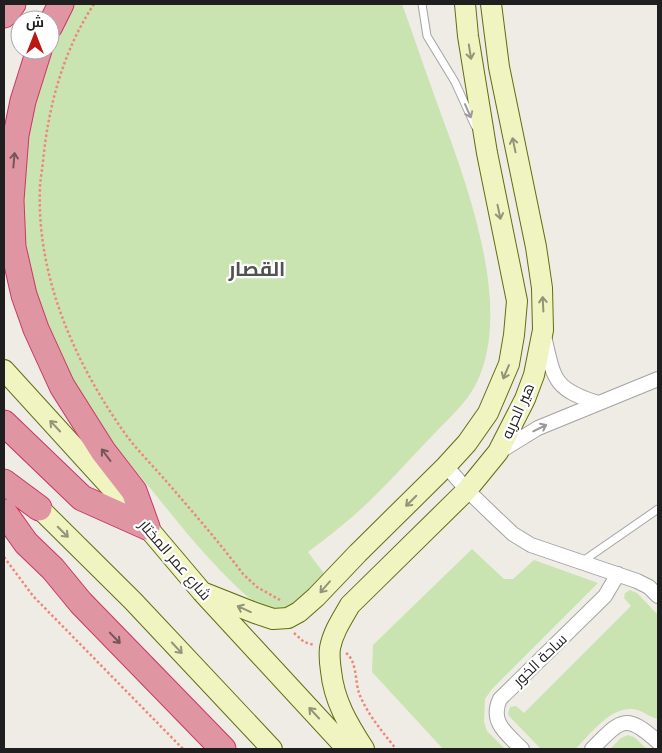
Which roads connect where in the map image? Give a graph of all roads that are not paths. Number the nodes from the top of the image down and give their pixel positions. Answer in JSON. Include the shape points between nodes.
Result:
{"nodes":[{"id":1,"x":13,"y":4,"type":"edge"},
{"id":2,"x":422,"y":4,"type":"edge"},
{"id":3,"x":464,"y":4,"type":"edge"},
{"id":4,"x":491,"y":4,"type":"edge"},
{"id":5,"x":4,"y":16,"type":"edge"},
{"id":6,"x":36,"y":60,"type":"edge"},
{"id":7,"x":487,"y":153,"type":"junction"},
{"id":8,"x":543,"y":330,"type":"junction"},
{"id":9,"x":4,"y":370,"type":"edge"},
{"id":10,"x":658,"y":379,"type":"edge"},
{"id":11,"x":598,"y":403,"type":"junction"},
{"id":12,"x":4,"y":423,"type":"edge"},
{"id":13,"x":498,"y":452,"type":"junction"},
{"id":14,"x":446,"y":466,"type":"junction"},
{"id":15,"x":4,"y":472,"type":"edge"},
{"id":16,"x":4,"y":482,"type":"edge"},
{"id":17,"x":467,"y":490,"type":"junction"},
{"id":18,"x":39,"y":508,"type":"junction"},
{"id":19,"x":658,"y":509,"type":"edge"},
{"id":20,"x":4,"y":512,"type":"edge"},
{"id":21,"x":147,"y":527,"type":"junction"},
{"id":22,"x":358,"y":553,"type":"junction"},
{"id":23,"x":583,"y":561,"type":"junction"},
{"id":24,"x":380,"y":574,"type":"junction"},
{"id":25,"x":618,"y":574,"type":"junction"},
{"id":26,"x":202,"y":592,"type":"junction"},
{"id":27,"x":658,"y":596,"type":"edge"},
{"id":28,"x":658,"y":742,"type":"edge"},
{"id":29,"x":223,"y":749,"type":"edge"},
{"id":30,"x":272,"y":749,"type":"edge"},
{"id":31,"x":347,"y":749,"type":"edge"},
{"id":32,"x":364,"y":749,"type":"edge"},
{"id":33,"x":522,"y":749,"type":"edge"},
{"id":34,"x":592,"y":749,"type":"edge"}],
"edges":[{"from":1,"to":5,"type":"highway"},
{"from":2,"to":7,"type":"lane","one_way":true,"via":[[427,36],[455,82]]},
{"from":3,"to":7,"type":"main road","name":"هير الحربه","one_way":true},
{"from":8,"to":4,"type":"main road","name":"هير الحربه","one_way":true,"via":[[542,288],[536,247],[499,67]]},
{"from":21,"to":6,"type":"highway","one_way":true,"via":[[134,492],[98,444],[62,386],[24,295],[13,247],[11,200],[16,135]]},
{"from":7,"to":14,"type":"main road","name":"هير الحربه","one_way":true,"via":[[517,301],[514,335],[509,364],[488,413]]},
{"from":8,"to":11,"type":"street","via":[[555,377],[562,386]]},
{"from":8,"to":13,"type":"main road","name":"هير الحربه","via":[[534,375]]},
{"from":21,"to":9,"type":"main road","name":"شارع عمر المختار","one_way":true},
{"from":10,"to":11,"type":"street"},
{"from":13,"to":11,"type":"street","one_way":true,"via":[[538,428]]},
{"from":12,"to":21,"type":"highway","via":[[82,498]]},
{"from":13,"to":17,"type":"main road","name":"هير الحربه"},
{"from":14,"to":17,"type":"street"},
{"from":14,"to":22,"type":"main road","name":"هير الحربه","one_way":true},
{"from":15,"to":18,"type":"main road"},
{"from":16,"to":18,"type":"highway"},
{"from":17,"to":23,"type":"street","via":[[513,534],[531,545]]},
{"from":17,"to":24,"type":"main road","name":"هير الحربه"},
{"from":18,"to":30,"type":"main road","one_way":true,"via":[[133,601]]},
{"from":19,"to":23,"type":"lane"},
{"from":20,"to":29,"type":"highway","one_way":true,"via":[[26,543],[81,603]]},
{"from":21,"to":26,"type":"main road","name":"شارع عمر المختار"},
{"from":22,"to":24,"type":"main road"},
{"from":22,"to":26,"type":"main road","name":"هير الحربه","one_way":true,"via":[[300,612],[288,618],[273,619],[254,614]]},
{"from":23,"to":25,"type":"street"},
{"from":24,"to":32,"type":"main road","name":"هير الحربه","via":[[350,605],[330,648],[332,682],[338,705]]},
{"from":25,"to":27,"type":"street","via":[[638,580]]},
{"from":25,"to":33,"type":"street","name":"ساحة الخور","via":[[605,596],[500,699],[495,708],[499,724]]},
{"from":31,"to":26,"type":"main road","name":"شارع عمر المختار","one_way":true},
{"from":28,"to":34,"type":"street","via":[[642,727],[628,722],[611,730]]}]}
